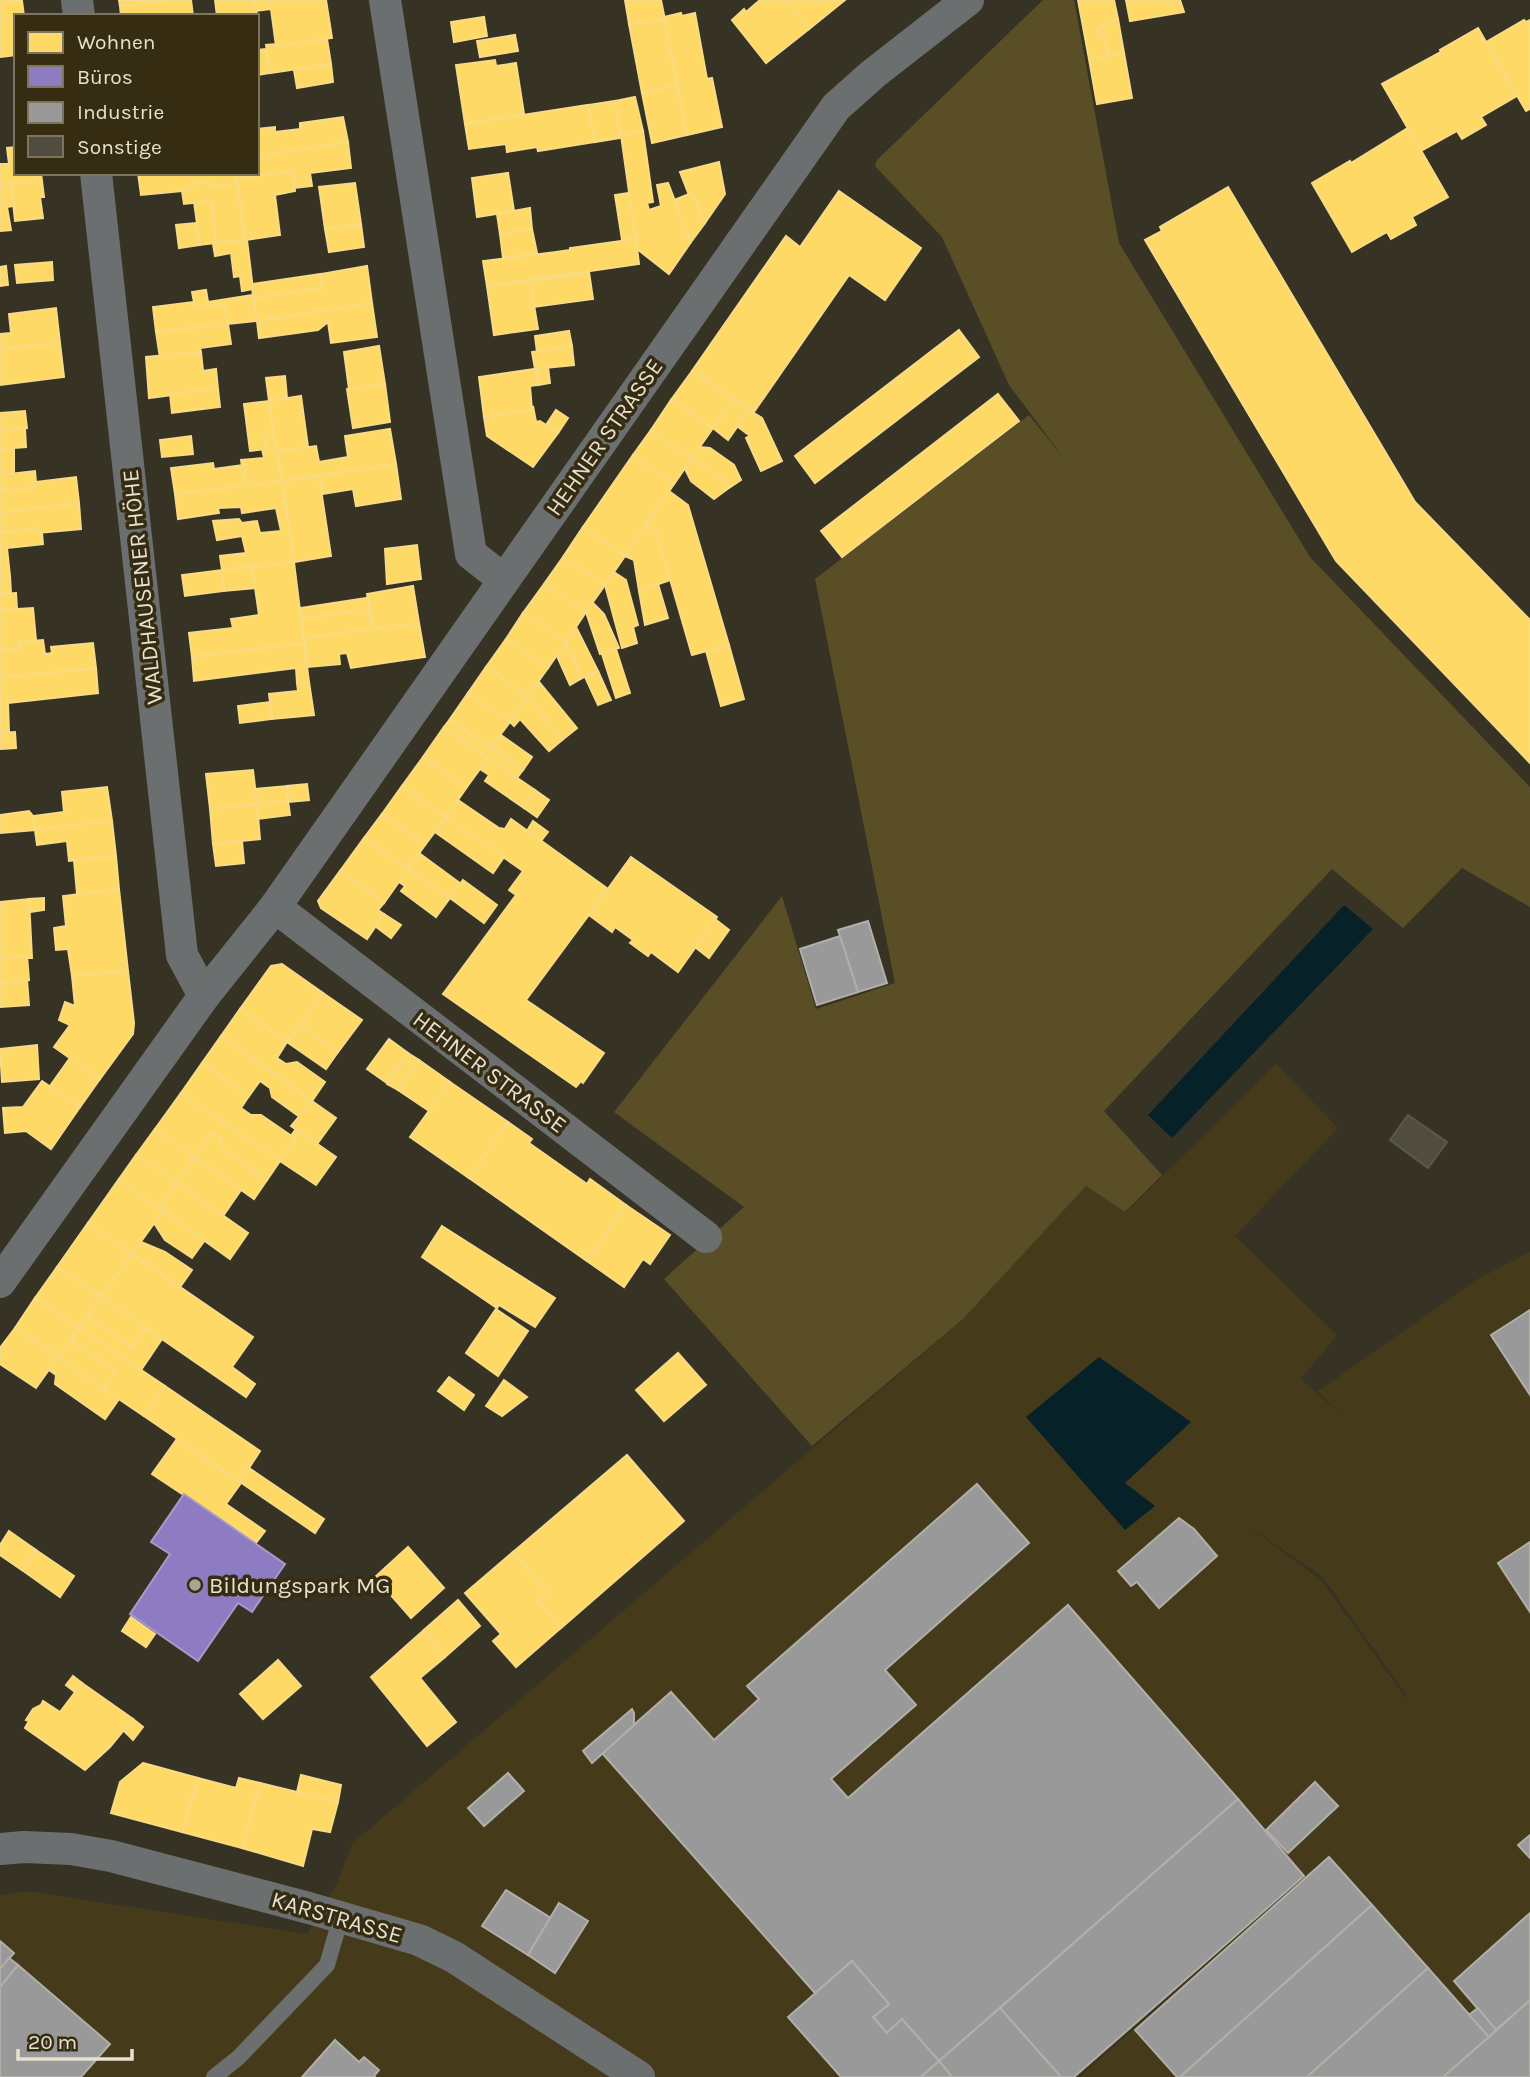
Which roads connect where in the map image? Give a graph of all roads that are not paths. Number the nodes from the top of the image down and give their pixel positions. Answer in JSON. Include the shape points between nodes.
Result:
{"nodes":[{"id":1,"x":385,"y":0,"type":"edge"},
{"id":2,"x":968,"y":0,"type":"edge"},
{"id":3,"x":96,"y":175,"type":"edge"},
{"id":4,"x":505,"y":580,"type":"junction"},
{"id":5,"x":275,"y":906,"type":"junction"},
{"id":6,"x":204,"y":996,"type":"junction"},
{"id":7,"x":706,"y":1237,"type":"dead end"},
{"id":8,"x":4,"y":1264,"type":"edge"},
{"id":9,"x":0,"y":1849,"type":"edge"},
{"id":10,"x":341,"y":1917,"type":"junction"},
{"id":11,"x":214,"y":2077,"type":"edge"},
{"id":12,"x":639,"y":2077,"type":"edge"}],
"edges":[{"from":1,"to":4,"type":"street","via":[[471,554]]},
{"from":2,"to":4,"type":"street","name":"HEHNER STRASSE","via":[[836,107]]},
{"from":3,"to":6,"type":"street","name":"WALDHAUSENER HÖHE","via":[[182,955]]},
{"from":4,"to":5,"type":"street","name":"HEHNER STRASSE"},
{"from":5,"to":6,"type":"street","name":"HEHNER STRASSE"},
{"from":5,"to":7,"type":"street","name":"HEHNER STRASSE"},
{"from":6,"to":8,"type":"street","name":"HEHNER STRASSE"},
{"from":9,"to":10,"type":"street","name":"KARSTRASSE","via":[[60,1848],[111,1856]]},
{"from":10,"to":11,"type":"lane","via":[[327,1965]]},
{"from":10,"to":12,"type":"street","name":"KARSTRASSE","via":[[419,1940],[454,1957]]}]}
